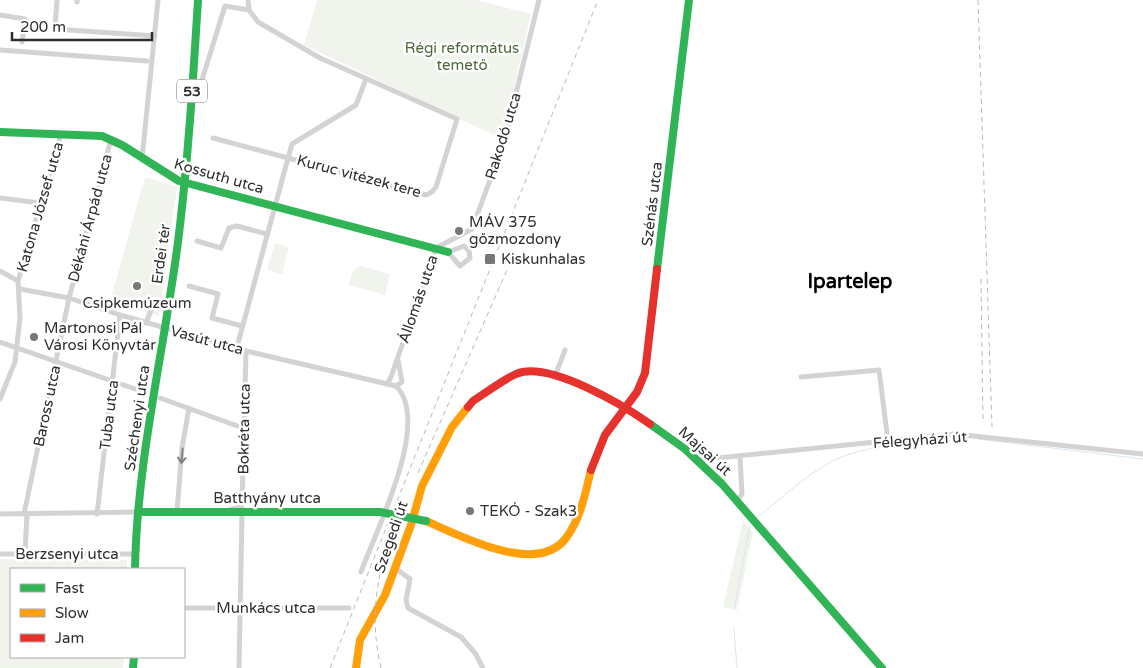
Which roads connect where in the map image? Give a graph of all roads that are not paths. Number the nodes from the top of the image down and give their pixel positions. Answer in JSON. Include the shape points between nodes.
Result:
{"nodes":[{"id":1,"x":57,"y":0,"type":"edge"},
{"id":2,"x":158,"y":0,"type":"edge"},
{"id":3,"x":198,"y":0,"type":"edge"},
{"id":4,"x":248,"y":0,"type":"edge"},
{"id":5,"x":539,"y":0,"type":"edge"},
{"id":6,"x":689,"y":0,"type":"edge"},
{"id":7,"x":249,"y":10,"type":"junction"},
{"id":8,"x":0,"y":15,"type":"edge"},
{"id":9,"x":155,"y":36,"type":"junction"},
{"id":10,"x":22,"y":42,"type":"dead end"},
{"id":11,"x":0,"y":50,"type":"edge"},
{"id":12,"x":146,"y":61,"type":"dead end"},
{"id":13,"x":366,"y":79,"type":"junction"},
{"id":14,"x":201,"y":83,"type":"dead end"},
{"id":15,"x":0,"y":132,"type":"edge"},
{"id":16,"x":62,"y":133,"type":"junction"},
{"id":17,"x":213,"y":138,"type":"dead end"},
{"id":18,"x":111,"y":139,"type":"junction"},
{"id":19,"x":288,"y":158,"type":"junction"},
{"id":20,"x":142,"y":160,"type":"junction"},
{"id":21,"x":183,"y":182,"type":"junction"},
{"id":22,"x":0,"y":198,"type":"edge"},
{"id":23,"x":40,"y":203,"type":"junction"},
{"id":24,"x":275,"y":206,"type":"junction"},
{"id":25,"x":267,"y":234,"type":"junction"},
{"id":26,"x":197,"y":241,"type":"dead end"},
{"id":27,"x":436,"y":248,"type":"junction"},
{"id":28,"x":448,"y":252,"type":"junction"},
{"id":29,"x":0,"y":272,"type":"edge"},
{"id":30,"x":18,"y":281,"type":"junction"},
{"id":31,"x":189,"y":286,"type":"dead end"},
{"id":32,"x":20,"y":289,"type":"junction"},
{"id":33,"x":69,"y":298,"type":"junction"},
{"id":34,"x":153,"y":305,"type":"dead end"},
{"id":35,"x":120,"y":315,"type":"junction"},
{"id":36,"x":146,"y":323,"type":"junction"},
{"id":37,"x":242,"y":326,"type":"junction"},
{"id":38,"x":165,"y":329,"type":"junction"},
{"id":39,"x":0,"y":342,"type":"edge"},
{"id":40,"x":17,"y":347,"type":"junction"},
{"id":41,"x":237,"y":348,"type":"junction"},
{"id":42,"x":400,"y":350,"type":"junction"},
{"id":43,"x":565,"y":350,"type":"dead end"},
{"id":44,"x":246,"y":351,"type":"junction"},
{"id":45,"x":57,"y":363,"type":"junction"},
{"id":46,"x":555,"y":376,"type":"junction"},
{"id":47,"x":801,"y":377,"type":"dead end"},
{"id":48,"x":113,"y":382,"type":"junction"},
{"id":49,"x":386,"y":384,"type":"junction"},
{"id":50,"x":396,"y":386,"type":"junction"},
{"id":51,"x":144,"y":392,"type":"dead end"},
{"id":52,"x":160,"y":398,"type":"dead end"},
{"id":53,"x":0,"y":399,"type":"edge"},
{"id":54,"x":626,"y":406,"type":"junction"},
{"id":55,"x":189,"y":408,"type":"junction"},
{"id":56,"x":638,"y":415,"type":"junction"},
{"id":57,"x":459,"y":416,"type":"joint"},
{"id":58,"x":614,"y":422,"type":"junction"},
{"id":59,"x":243,"y":428,"type":"junction"},
{"id":60,"x":888,"y":441,"type":"junction"},
{"id":61,"x":1143,"y":454,"type":"edge"},
{"id":62,"x":740,"y":457,"type":"junction"},
{"id":63,"x":698,"y":460,"type":"junction"},
{"id":64,"x":139,"y":499,"type":"junction"},
{"id":65,"x":737,"y":501,"type":"junction"},
{"id":66,"x":242,"y":509,"type":"junction"},
{"id":67,"x":138,"y":512,"type":"junction"},
{"id":68,"x":155,"y":512,"type":"junction"},
{"id":69,"x":177,"y":512,"type":"junction"},
{"id":70,"x":0,"y":514,"type":"edge"},
{"id":71,"x":26,"y":514,"type":"junction"},
{"id":72,"x":97,"y":514,"type":"junction"},
{"id":73,"x":25,"y":553,"type":"junction"},
{"id":74,"x":0,"y":554,"type":"edge"},
{"id":75,"x":135,"y":554,"type":"junction"},
{"id":76,"x":135,"y":568,"type":"edge"},
{"id":77,"x":395,"y":568,"type":"junction"},
{"id":78,"x":361,"y":572,"type":"dead end"},
{"id":79,"x":185,"y":608,"type":"edge"},
{"id":80,"x":240,"y":608,"type":"junction"},
{"id":81,"x":349,"y":608,"type":"dead end"},
{"id":82,"x":239,"y":668,"type":"edge"},
{"id":83,"x":356,"y":668,"type":"edge"},
{"id":84,"x":483,"y":668,"type":"edge"},
{"id":85,"x":882,"y":668,"type":"edge"}],
"edges":[{"from":1,"to":9,"type":"street","via":[[55,29]]},
{"from":2,"to":9,"type":"street"},
{"from":3,"to":21,"type":"main road","number":"53"},
{"from":4,"to":7,"type":"street"},
{"from":5,"to":27,"type":"street","name":"Rakodó utca","via":[[504,142],[472,229]]},
{"from":6,"to":54,"type":"main road","name":"Szénás utca","via":[[645,373],[640,387]]},
{"from":7,"to":13,"type":"street","name":"Kuruc vitézek tere","via":[[258,22],[320,58]]},
{"from":7,"to":14,"type":"street","via":[[226,6]]},
{"from":8,"to":10,"type":"street","via":[[25,19]]},
{"from":9,"to":20,"type":"street"},
{"from":11,"to":12,"type":"street"},
{"from":13,"to":19,"type":"street","name":"Kuruc vitézek tere","via":[[356,105],[292,144]]},
{"from":13,"to":19,"type":"street","name":"Kuruc vitézek tere","via":[[457,119],[434,191],[426,195]]},
{"from":15,"to":16,"type":"main road","name":"Kossuth utca"},
{"from":16,"to":18,"type":"main road","name":"Kossuth utca","via":[[95,134]]},
{"from":16,"to":23,"type":"street","name":"Katona József utca"},
{"from":17,"to":19,"type":"street","name":"Kuruc vitézek tere"},
{"from":18,"to":20,"type":"main road","name":"Kossuth utca"},
{"from":18,"to":33,"type":"street","name":"Dékáni Árpád utca"},
{"from":19,"to":24,"type":"street","name":"Kuruc vitézek tere"},
{"from":20,"to":21,"type":"main road","name":"Kossuth utca","via":[[164,175]]},
{"from":21,"to":24,"type":"main road","name":"Kossuth utca"},
{"from":21,"to":38,"type":"main road","name":"Erdei tér","number":"53"},
{"from":22,"to":23,"type":"street"},
{"from":23,"to":30,"type":"street","name":"Katona József utca"},
{"from":24,"to":25,"type":"street"},
{"from":24,"to":27,"type":"main road","name":"Kossuth utca"},
{"from":25,"to":26,"type":"street","via":[[237,226],[230,228],[221,248]]},
{"from":25,"to":37,"type":"street"},
{"from":27,"to":28,"type":"main road","name":"Kossuth utca"},
{"from":27,"to":42,"type":"street","name":"Állomás utca"},
{"from":28,"to":28,"type":"street","via":[[460,266],[470,258],[466,246]]},
{"from":29,"to":30,"type":"street"},
{"from":30,"to":32,"type":"street"},
{"from":31,"to":37,"type":"street","via":[[218,294],[212,318]]},
{"from":32,"to":33,"type":"street","name":"Vasút utca"},
{"from":32,"to":40,"type":"street"},
{"from":33,"to":35,"type":"street","name":"Vasút utca"},
{"from":33,"to":45,"type":"street","name":"Baross utca"},
{"from":34,"to":36,"type":"street"},
{"from":35,"to":36,"type":"street","name":"Vasút utca"},
{"from":35,"to":48,"type":"street","name":"Tuba utca"},
{"from":36,"to":38,"type":"street","name":"Vasút utca"},
{"from":37,"to":41,"type":"street"},
{"from":38,"to":41,"type":"street","name":"Vasút utca"},
{"from":38,"to":64,"type":"main road","name":"Széchenyi utca","number":"53"},
{"from":39,"to":40,"type":"street"},
{"from":40,"to":45,"type":"street"},
{"from":40,"to":53,"type":"street","via":[[15,362]]},
{"from":41,"to":44,"type":"street","name":"Vasút utca"},
{"from":42,"to":49,"type":"street","name":"Állomás utca"},
{"from":42,"to":50,"type":"street","name":"Állomás utca","via":[[398,362],[402,382]]},
{"from":43,"to":46,"type":"street"},
{"from":44,"to":49,"type":"street","name":"Vasút utca"},
{"from":44,"to":59,"type":"street","name":"Bokréta utca"},
{"from":45,"to":48,"type":"street"},
{"from":45,"to":71,"type":"street","name":"Baross utca"},
{"from":46,"to":54,"type":"main road","name":"Majsai út"},
{"from":46,"to":57,"type":"main road","name":"Majsai út","via":[[530,371],[516,374],[473,401]]},
{"from":47,"to":60,"type":"street","via":[[879,370]]},
{"from":48,"to":51,"type":"street"},
{"from":48,"to":72,"type":"street","name":"Tuba utca"},
{"from":49,"to":50,"type":"street","name":"Vasút utca"},
{"from":50,"to":78,"type":"street","via":[[409,412],[407,440],[399,471]]},
{"from":52,"to":55,"type":"street"},
{"from":54,"to":56,"type":"main road","name":"Majsai út"},
{"from":54,"to":58,"type":"main road"},
{"from":55,"to":59,"type":"street"},
{"from":55,"to":69,"type":"street","one_way":true},
{"from":56,"to":58,"type":"main road","via":[[626,414]]},
{"from":56,"to":63,"type":"main road","name":"Majsai út"},
{"from":57,"to":77,"type":"main road","name":"Szegedi út","via":[[426,478]]},
{"from":58,"to":66,"type":"main road","name":"Batthyány utca","bridge":true,"via":[[596,455],[576,524],[565,539],[549,550],[528,556],[509,554],[426,522],[380,512]]},
{"from":59,"to":66,"type":"street","name":"Bokréta utca"},
{"from":60,"to":61,"type":"street","name":"Félegyházi út","via":[[960,434]]},
{"from":60,"to":62,"type":"street","name":"Félegyházi út"},
{"from":62,"to":63,"type":"street","name":"Félegyházi út"},
{"from":62,"to":65,"type":"street","via":[[742,494]]},
{"from":63,"to":65,"type":"main road","name":"Majsai út"},
{"from":64,"to":67,"type":"main road","name":"Széchenyi utca","number":"53"},
{"from":64,"to":68,"type":"main road","via":[[147,509]]},
{"from":65,"to":85,"type":"main road","name":"Majsai út"},
{"from":66,"to":69,"type":"main road","name":"Batthyány utca"},
{"from":66,"to":80,"type":"street","name":"Bokréta utca"},
{"from":67,"to":68,"type":"main road","name":"Batthyány utca"},
{"from":67,"to":72,"type":"street","name":"Batthyány utca"},
{"from":67,"to":75,"type":"main road","number":"53"},
{"from":68,"to":69,"type":"main road","name":"Batthyány utca"},
{"from":70,"to":71,"type":"street","name":"Batthyány utca"},
{"from":71,"to":72,"type":"street","name":"Batthyány utca"},
{"from":71,"to":73,"type":"street","name":"Baross utca"},
{"from":73,"to":74,"type":"street","name":"Berzsenyi utca"},
{"from":73,"to":75,"type":"street","name":"Berzsenyi utca"},
{"from":75,"to":76,"type":"main road","number":"53"},
{"from":77,"to":83,"type":"main road","name":"Szegedi út","via":[[383,601],[360,640]]},
{"from":77,"to":84,"type":"street","via":[[410,579],[406,600],[408,608],[461,637]]},
{"from":79,"to":80,"type":"street","name":"Munkács utca"},
{"from":80,"to":81,"type":"street","name":"Munkács utca"},
{"from":80,"to":82,"type":"street","name":"Bokréta utca"}]}
